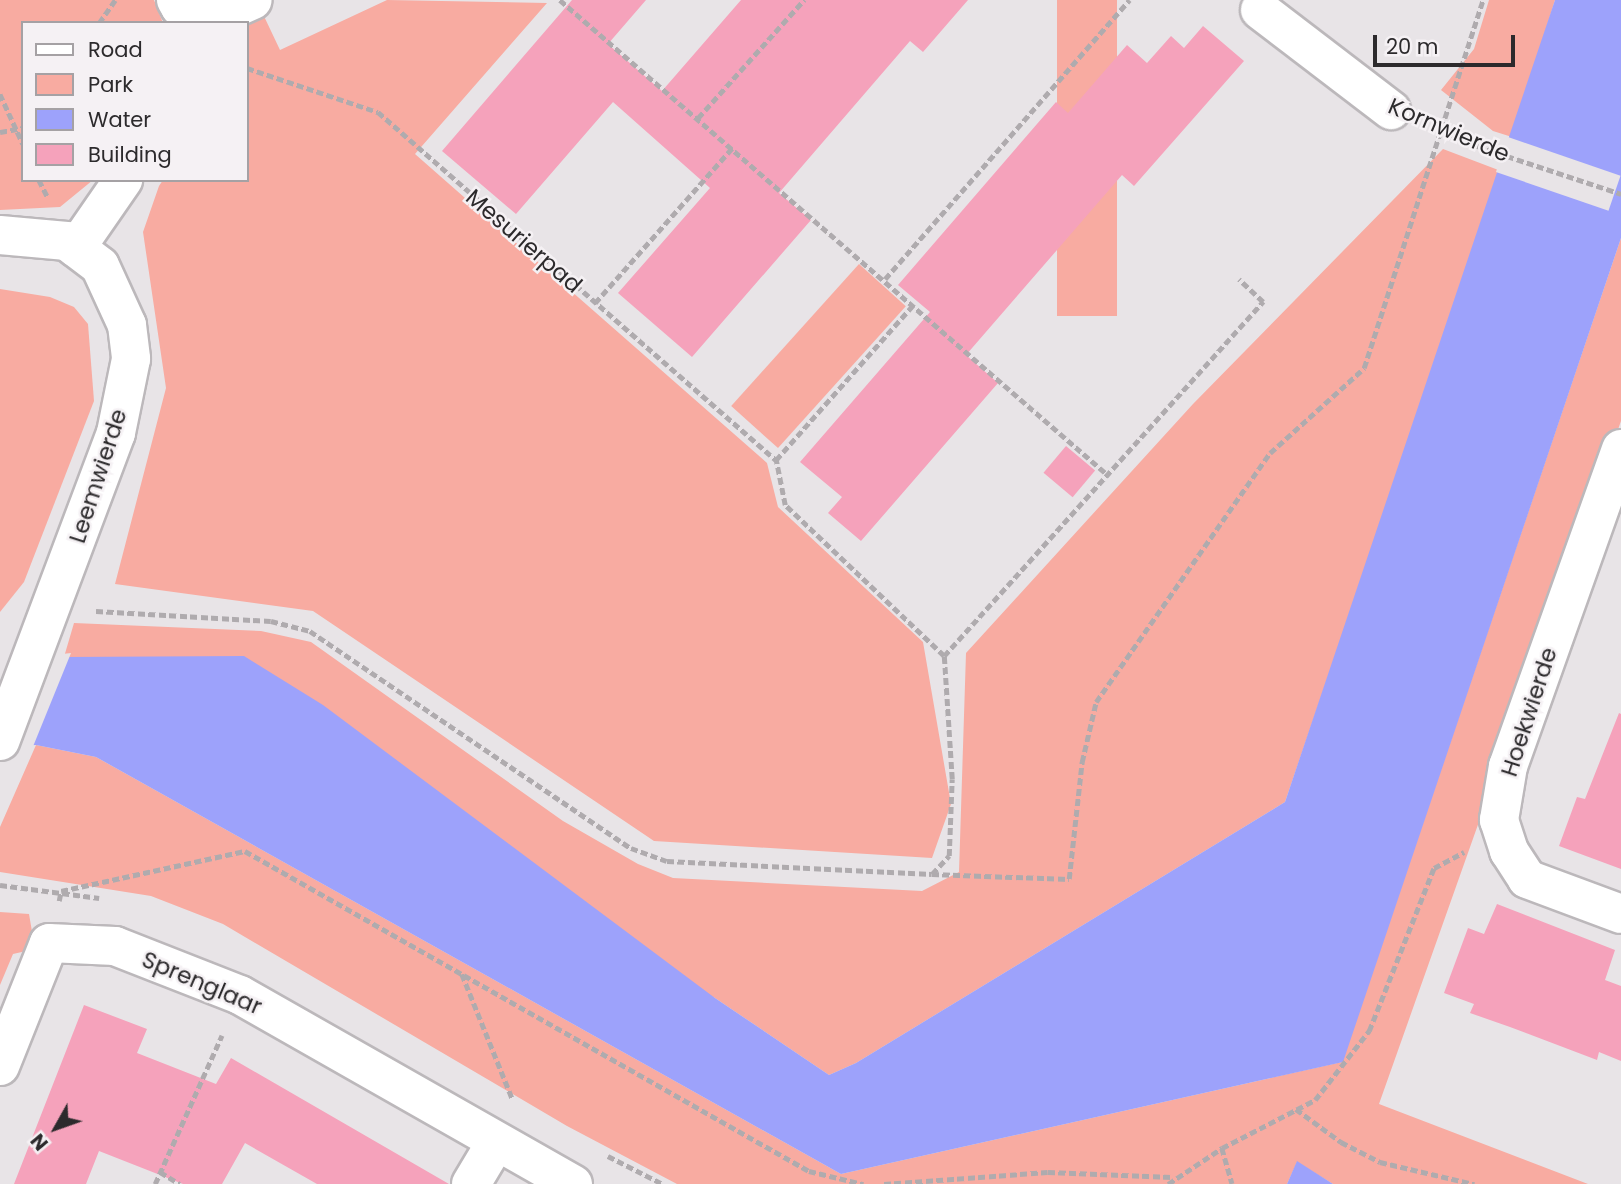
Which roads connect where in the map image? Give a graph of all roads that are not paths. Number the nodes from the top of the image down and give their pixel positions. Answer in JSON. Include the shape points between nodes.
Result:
{"nodes":[{"id":1,"x":253,"y":0,"type":"edge"},
{"id":2,"x":1259,"y":3,"type":"edge"},
{"id":3,"x":196,"y":15,"type":"edge"},
{"id":4,"x":1391,"y":110,"type":"road end"},
{"id":5,"x":122,"y":182,"type":"edge"},
{"id":6,"x":0,"y":235,"type":"edge"},
{"id":7,"x":76,"y":248,"type":"junction"},
{"id":8,"x":1621,"y":449,"type":"edge"},
{"id":9,"x":0,"y":741,"type":"edge"},
{"id":10,"x":1621,"y":914,"type":"edge"},
{"id":11,"x":0,"y":1066,"type":"edge"},
{"id":12,"x":496,"y":1142,"type":"junction"},
{"id":13,"x":471,"y":1184,"type":"edge"},
{"id":14,"x":573,"y":1184,"type":"edge"}],
"edges":[{"from":1,"to":3,"type":"street"},
{"from":2,"to":4,"type":"street","name":"Kornwierde"},
{"from":5,"to":7,"type":"street"},
{"from":6,"to":7,"type":"street","name":"Leemwierde","via":[[67,241]]},
{"from":7,"to":9,"type":"street","name":"Leemwierde","via":[[100,266],[116,297],[127,325],[131,359],[117,433]]},
{"from":8,"to":10,"type":"street","name":"Hoekwierde","via":[[1508,766],[1499,820],[1527,879]]},
{"from":11,"to":12,"type":"street","name":"Sprenglaar","via":[[49,943],[115,946],[240,995]]},
{"from":12,"to":13,"type":"street"},
{"from":12,"to":14,"type":"street","name":"Sprenglaar"}]}
